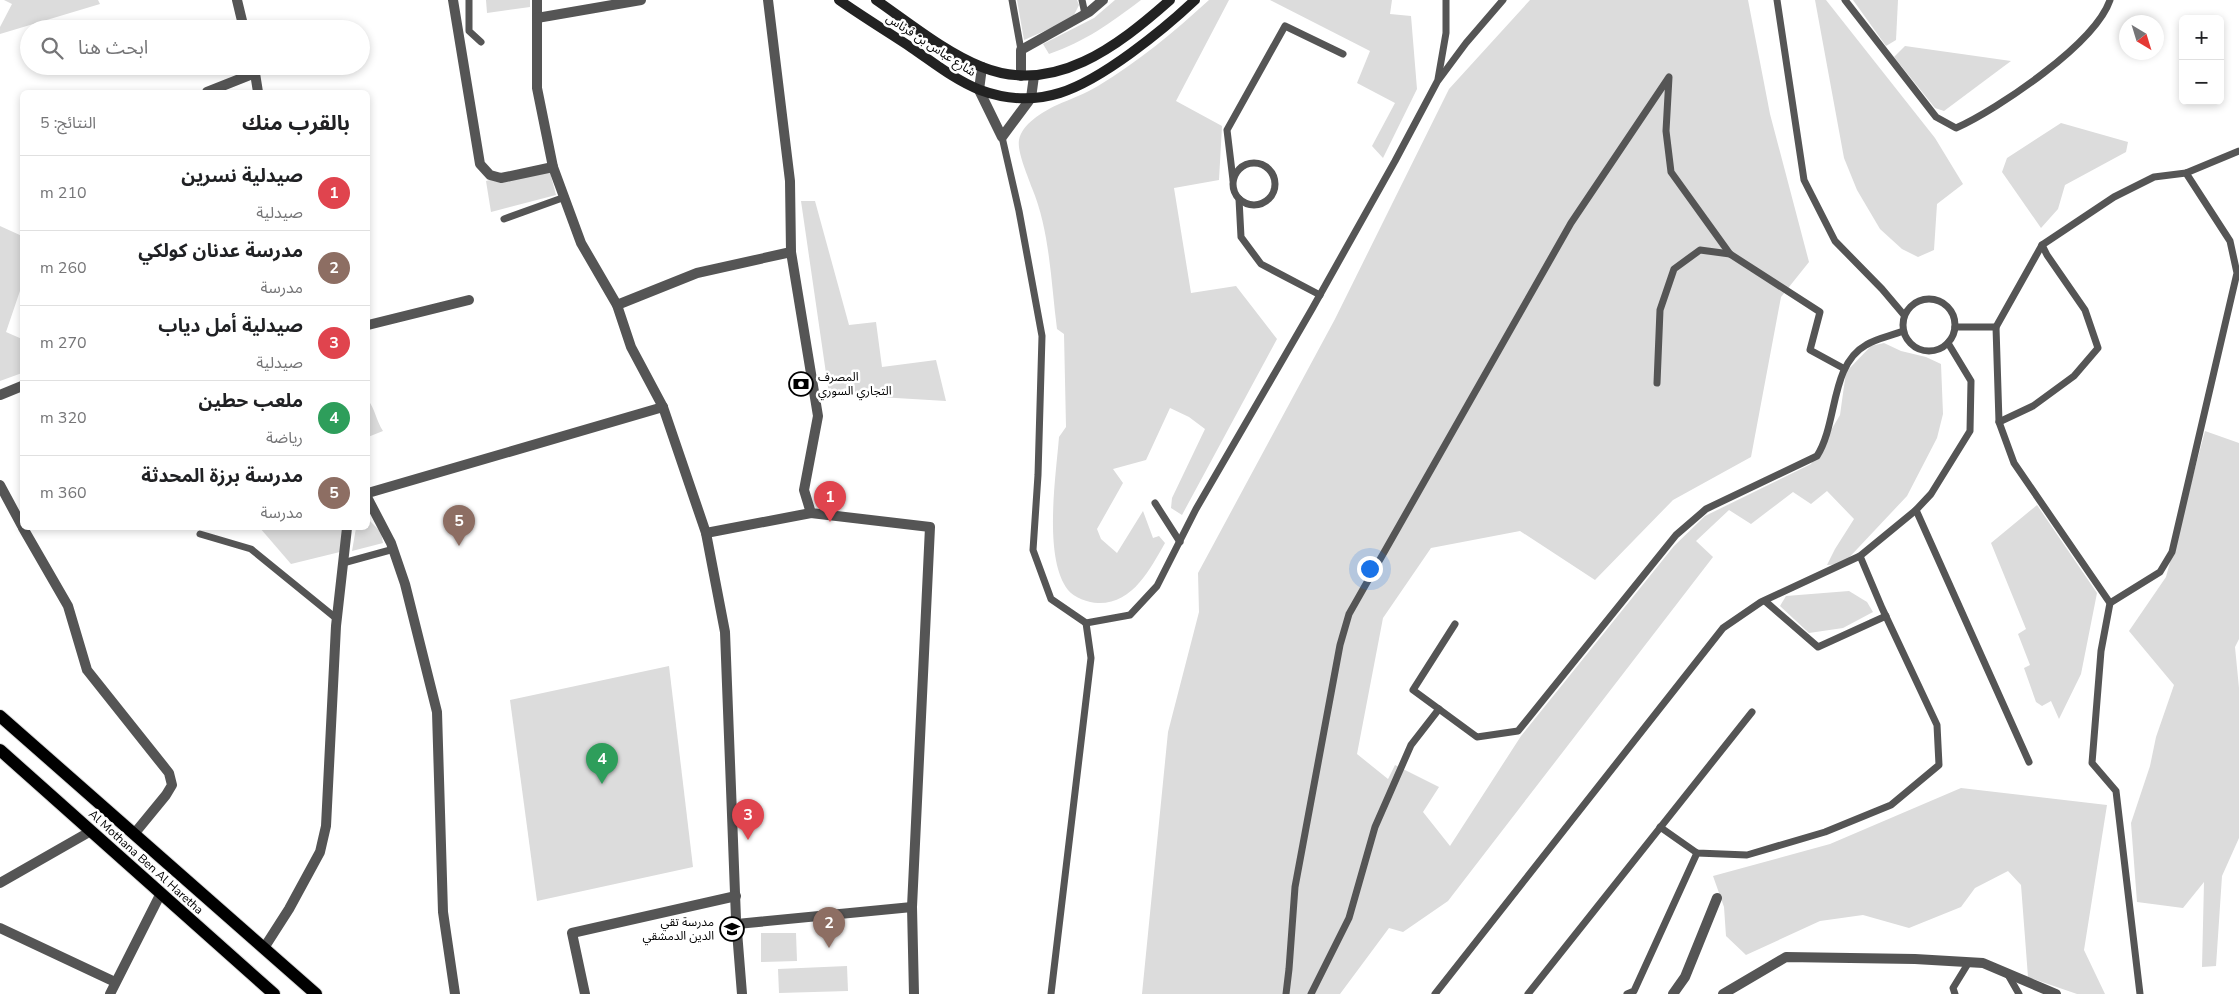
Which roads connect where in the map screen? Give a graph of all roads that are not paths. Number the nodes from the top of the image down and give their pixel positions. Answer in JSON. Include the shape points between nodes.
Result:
{"nodes":[{"id":1,"x":237,"y":0,"type":"edge"},
{"id":2,"x":454,"y":0,"type":"edge"},
{"id":3,"x":468,"y":0,"type":"edge"},
{"id":4,"x":537,"y":0,"type":"edge"},
{"id":5,"x":641,"y":0,"type":"edge"},
{"id":6,"x":768,"y":0,"type":"edge"},
{"id":7,"x":839,"y":0,"type":"edge"},
{"id":8,"x":876,"y":0,"type":"edge"},
{"id":9,"x":1012,"y":0,"type":"edge"},
{"id":10,"x":1082,"y":0,"type":"edge"},
{"id":11,"x":1103,"y":0,"type":"edge"},
{"id":12,"x":1170,"y":0,"type":"edge"},
{"id":13,"x":1195,"y":0,"type":"edge"},
{"id":14,"x":1446,"y":0,"type":"edge"},
{"id":15,"x":1503,"y":0,"type":"edge"},
{"id":16,"x":1777,"y":0,"type":"edge"},
{"id":17,"x":1846,"y":0,"type":"edge"},
{"id":18,"x":2110,"y":0,"type":"edge"},
{"id":19,"x":1085,"y":14,"type":"junction"},
{"id":20,"x":537,"y":18,"type":"junction"},
{"id":21,"x":242,"y":20,"type":"edge"},
{"id":22,"x":481,"y":42,"type":"dead end"},
{"id":23,"x":1021,"y":50,"type":"junction"},
{"id":24,"x":1343,"y":54,"type":"dead end"},
{"id":25,"x":982,"y":67,"type":"junction"},
{"id":26,"x":243,"y":75,"type":"edge"},
{"id":27,"x":255,"y":75,"type":"edge"},
{"id":28,"x":1021,"y":76,"type":"junction"},
{"id":29,"x":1034,"y":76,"type":"junction"},
{"id":30,"x":1437,"y":82,"type":"junction"},
{"id":31,"x":211,"y":90,"type":"edge"},
{"id":32,"x":258,"y":90,"type":"edge"},
{"id":33,"x":980,"y":90,"type":"junction"},
{"id":34,"x":1032,"y":98,"type":"junction"},
{"id":35,"x":1002,"y":137,"type":"junction"},
{"id":36,"x":2239,"y":151,"type":"edge"},
{"id":37,"x":553,"y":167,"type":"junction"},
{"id":38,"x":2186,"y":172,"type":"junction"},
{"id":39,"x":1233,"y":180,"type":"junction"},
{"id":40,"x":565,"y":197,"type":"junction"},
{"id":41,"x":1239,"y":199,"type":"junction"},
{"id":42,"x":504,"y":219,"type":"dead end"},
{"id":43,"x":2042,"y":245,"type":"junction"},
{"id":44,"x":791,"y":252,"type":"junction"},
{"id":45,"x":1730,"y":254,"type":"junction"},
{"id":46,"x":1320,"y":295,"type":"junction"},
{"id":47,"x":469,"y":300,"type":"dead end"},
{"id":48,"x":617,"y":304,"type":"junction"},
{"id":49,"x":1904,"y":315,"type":"junction"},
{"id":50,"x":370,"y":325,"type":"edge"},
{"id":51,"x":1955,"y":327,"type":"junction"},
{"id":52,"x":1996,"y":327,"type":"junction"},
{"id":53,"x":1903,"y":331,"type":"junction"},
{"id":54,"x":1948,"y":343,"type":"junction"},
{"id":55,"x":1844,"y":368,"type":"junction"},
{"id":56,"x":1657,"y":383,"type":"dead end"},
{"id":57,"x":20,"y":387,"type":"edge"},
{"id":58,"x":0,"y":395,"type":"edge"},
{"id":59,"x":663,"y":407,"type":"junction"},
{"id":60,"x":1998,"y":422,"type":"junction"},
{"id":61,"x":0,"y":485,"type":"edge"},
{"id":62,"x":370,"y":492,"type":"edge"},
{"id":63,"x":1154,"y":503,"type":"dead end"},
{"id":64,"x":370,"y":504,"type":"edge"},
{"id":65,"x":1916,"y":510,"type":"junction"},
{"id":66,"x":811,"y":513,"type":"junction"},
{"id":67,"x":20,"y":522,"type":"edge"},
{"id":68,"x":25,"y":530,"type":"edge"},
{"id":69,"x":346,"y":530,"type":"edge"},
{"id":70,"x":706,"y":533,"type":"junction"},
{"id":71,"x":200,"y":534,"type":"dead end"},
{"id":72,"x":1180,"y":542,"type":"junction"},
{"id":73,"x":394,"y":550,"type":"junction"},
{"id":74,"x":1860,"y":556,"type":"junction"},
{"id":75,"x":343,"y":563,"type":"junction"},
{"id":76,"x":1765,"y":600,"type":"junction"},
{"id":77,"x":2110,"y":603,"type":"junction"},
{"id":78,"x":1886,"y":616,"type":"junction"},
{"id":79,"x":337,"y":618,"type":"junction"},
{"id":80,"x":1086,"y":623,"type":"junction"},
{"id":81,"x":1455,"y":624,"type":"dead end"},
{"id":82,"x":1439,"y":709,"type":"junction"},
{"id":83,"x":1752,"y":712,"type":"dead end"},
{"id":84,"x":0,"y":716,"type":"edge"},
{"id":85,"x":0,"y":750,"type":"edge"},
{"id":86,"x":2029,"y":762,"type":"dead end"},
{"id":87,"x":1660,"y":828,"type":"junction"},
{"id":88,"x":91,"y":830,"type":"junction"},
{"id":89,"x":134,"y":834,"type":"junction"},
{"id":90,"x":1697,"y":853,"type":"junction"},
{"id":91,"x":0,"y":883,"type":"edge"},
{"id":92,"x":161,"y":893,"type":"junction"},
{"id":93,"x":736,"y":896,"type":"junction"},
{"id":94,"x":1717,"y":898,"type":"dead end"},
{"id":95,"x":912,"y":908,"type":"junction"},
{"id":96,"x":737,"y":924,"type":"junction"},
{"id":97,"x":0,"y":928,"type":"edge"},
{"id":98,"x":264,"y":948,"type":"junction"},
{"id":99,"x":1968,"y":962,"type":"junction"},
{"id":100,"x":2007,"y":973,"type":"junction"},
{"id":101,"x":115,"y":982,"type":"junction"},
{"id":102,"x":110,"y":994,"type":"edge"},
{"id":103,"x":274,"y":994,"type":"edge"},
{"id":104,"x":316,"y":994,"type":"edge"},
{"id":105,"x":455,"y":994,"type":"edge"},
{"id":106,"x":585,"y":994,"type":"edge"},
{"id":107,"x":742,"y":994,"type":"edge"},
{"id":108,"x":914,"y":994,"type":"edge"},
{"id":109,"x":1051,"y":994,"type":"edge"},
{"id":110,"x":1286,"y":994,"type":"edge"},
{"id":111,"x":1311,"y":994,"type":"edge"},
{"id":112,"x":1435,"y":994,"type":"edge"},
{"id":113,"x":1528,"y":994,"type":"edge"},
{"id":114,"x":1627,"y":994,"type":"edge"},
{"id":115,"x":1673,"y":994,"type":"edge"},
{"id":116,"x":1723,"y":994,"type":"edge"},
{"id":117,"x":1955,"y":994,"type":"edge"},
{"id":118,"x":2019,"y":994,"type":"edge"},
{"id":119,"x":2056,"y":994,"type":"edge"},
{"id":120,"x":2140,"y":994,"type":"edge"}],
"edges":[{"from":1,"to":21,"type":"street"},
{"from":2,"to":37,"type":"street","via":[[480,164],[490,175],[501,178]]},
{"from":3,"to":22,"type":"lane","via":[[469,31]]},
{"from":4,"to":20,"type":"street"},
{"from":5,"to":20,"type":"street"},
{"from":6,"to":44,"type":"street","via":[[790,180]]},
{"from":7,"to":33,"type":"main road","name":"شارع عباس بن فرناس","via":[[960,81]]},
{"from":8,"to":25,"type":"main road","name":"شارع عباس بن فرناس"},
{"from":9,"to":23,"type":"lane"},
{"from":10,"to":19,"type":"lane"},
{"from":11,"to":19,"type":"street"},
{"from":12,"to":29,"type":"main road","name":"شارع عباس بن فرناس","via":[[1098,55],[1059,72]]},
{"from":13,"to":34,"type":"main road","name":"شارع عباس بن فرناس","via":[[1143,44],[1093,80],[1053,95]]},
{"from":14,"to":30,"type":"lane","via":[[1446,33]]},
{"from":15,"to":30,"type":"lane"},
{"from":16,"to":49,"type":"lane","via":[[1804,180],[1835,241]]},
{"from":17,"to":18,"type":"lane","via":[[1936,117],[1956,128],[1983,116],[2061,60],[2094,25]]},
{"from":19,"to":23,"type":"street"},
{"from":20,"to":37,"type":"street","via":[[537,88]]},
{"from":23,"to":28,"type":"street"},
{"from":24,"to":39,"type":"lane","via":[[1285,26],[1227,130]]},
{"from":25,"to":28,"type":"main road","name":"شارع عباس بن فرناس"},
{"from":25,"to":33,"type":"street"},
{"from":26,"to":31,"type":"street"},
{"from":27,"to":32,"type":"street"},
{"from":28,"to":29,"type":"main road","name":"شارع عباس بن فرناس"},
{"from":29,"to":34,"type":"street"},
{"from":30,"to":46,"type":"lane"},
{"from":33,"to":34,"type":"main road","name":"شارع عباس بن فرناس","via":[[996,95]]},
{"from":33,"to":35,"type":"street"},
{"from":34,"to":35,"type":"street"},
{"from":35,"to":80,"type":"lane","via":[[1042,336],[1033,550],[1051,599]]},
{"from":36,"to":38,"type":"lane"},
{"from":37,"to":40,"type":"street"},
{"from":38,"to":43,"type":"lane","via":[[2154,177],[2114,197]]},
{"from":38,"to":77,"type":"lane","via":[[2230,241],[2237,273],[2172,552],[2160,572]]},
{"from":39,"to":41,"type":"lane"},
{"from":39,"to":41,"type":"lane","via":[[1240,168],[1253,162],[1266,166],[1275,177],[1275,191],[1266,202],[1252,205]]},
{"from":40,"to":42,"type":"lane"},
{"from":40,"to":48,"type":"street","via":[[581,243]]},
{"from":41,"to":46,"type":"lane","via":[[1241,237],[1261,264]]},
{"from":43,"to":52,"type":"lane"},
{"from":43,"to":60,"type":"lane","via":[[2085,310],[2098,348],[2074,376],[2033,406]]},
{"from":44,"to":48,"type":"street","via":[[698,273]]},
{"from":44,"to":66,"type":"street","via":[[818,416],[804,490]]},
{"from":45,"to":55,"type":"lane","via":[[1820,312],[1810,350]]},
{"from":45,"to":56,"type":"lane","via":[[1700,250],[1674,269],[1660,310]]},
{"from":45,"to":110,"type":"lane","via":[[1671,172],[1666,131],[1669,77],[1571,223],[1349,614],[1340,645],[1295,887]]},
{"from":46,"to":72,"type":"lane"},
{"from":47,"to":50,"type":"street"},
{"from":48,"to":59,"type":"street","via":[[631,347]]},
{"from":49,"to":51,"type":"lane","via":[[1915,302],[1930,298],[1946,304]]},
{"from":49,"to":53,"type":"lane"},
{"from":51,"to":52,"type":"lane"},
{"from":51,"to":54,"type":"lane"},
{"from":52,"to":60,"type":"lane"},
{"from":53,"to":54,"type":"lane","via":[[1911,345],[1918,349],[1934,350]]},
{"from":53,"to":55,"type":"lane","via":[[1865,345]]},
{"from":54,"to":65,"type":"lane","via":[[1971,382],[1970,431],[1931,494]]},
{"from":55,"to":82,"type":"lane","via":[[1825,444],[1817,456],[1706,509],[1676,535],[1518,731],[1477,737]]},
{"from":57,"to":58,"type":"street"},
{"from":59,"to":62,"type":"street"},
{"from":59,"to":70,"type":"street"},
{"from":60,"to":77,"type":"lane","via":[[2014,462]]},
{"from":61,"to":67,"type":"street"},
{"from":63,"to":72,"type":"lane"},
{"from":64,"to":73,"type":"street"},
{"from":65,"to":74,"type":"lane"},
{"from":65,"to":86,"type":"lane"},
{"from":66,"to":70,"type":"street"},
{"from":66,"to":95,"type":"street","via":[[930,527]]},
{"from":68,"to":89,"type":"street","via":[[68,606],[87,670],[169,773],[172,785]]},
{"from":69,"to":75,"type":"street"},
{"from":70,"to":93,"type":"street","via":[[726,632]]},
{"from":71,"to":79,"type":"lane","via":[[251,549]]},
{"from":72,"to":80,"type":"lane","via":[[1157,586],[1130,615]]},
{"from":73,"to":75,"type":"lane"},
{"from":73,"to":105,"type":"street","via":[[437,712],[443,912]]},
{"from":74,"to":76,"type":"lane"},
{"from":74,"to":78,"type":"lane"},
{"from":75,"to":79,"type":"street"},
{"from":76,"to":78,"type":"lane","via":[[1818,647]]},
{"from":76,"to":112,"type":"lane","via":[[1723,628]]},
{"from":77,"to":120,"type":"lane","via":[[2101,650],[2092,763],[2116,791]]},
{"from":78,"to":90,"type":"lane","via":[[1937,726],[1939,765],[1891,805],[1825,832],[1747,855]]},
{"from":79,"to":98,"type":"street","via":[[326,826],[320,852]]},
{"from":80,"to":109,"type":"lane","via":[[1091,658]]},
{"from":81,"to":82,"type":"lane","via":[[1413,690]]},
{"from":82,"to":111,"type":"lane","via":[[1411,745],[1375,826],[1349,918]]},
{"from":83,"to":87,"type":"lane"},
{"from":84,"to":89,"type":"main road"},
{"from":85,"to":88,"type":"main road","name":"Al Mothana Ben Al Haretha"},
{"from":87,"to":90,"type":"lane"},
{"from":87,"to":113,"type":"lane"},
{"from":88,"to":91,"type":"street"},
{"from":88,"to":92,"type":"main road","name":"Al Mothana Ben Al Haretha"},
{"from":89,"to":98,"type":"main road"},
{"from":90,"to":114,"type":"lane","via":[[1634,991]]},
{"from":92,"to":101,"type":"street"},
{"from":92,"to":103,"type":"main road","name":"Al Mothana Ben Al Haretha"},
{"from":93,"to":96,"type":"street"},
{"from":93,"to":106,"type":"street","via":[[572,933]]},
{"from":94,"to":115,"type":"street","via":[[1685,977]]},
{"from":95,"to":96,"type":"street"},
{"from":95,"to":108,"type":"street"},
{"from":96,"to":107,"type":"street"},
{"from":97,"to":101,"type":"street"},
{"from":98,"to":104,"type":"main road"},
{"from":99,"to":100,"type":"street","via":[[1984,963]]},
{"from":99,"to":116,"type":"street","via":[[1786,958]]},
{"from":99,"to":117,"type":"lane","via":[[1954,988]]},
{"from":100,"to":118,"type":"lane"},
{"from":100,"to":119,"type":"street"},
{"from":101,"to":102,"type":"street"}]}
